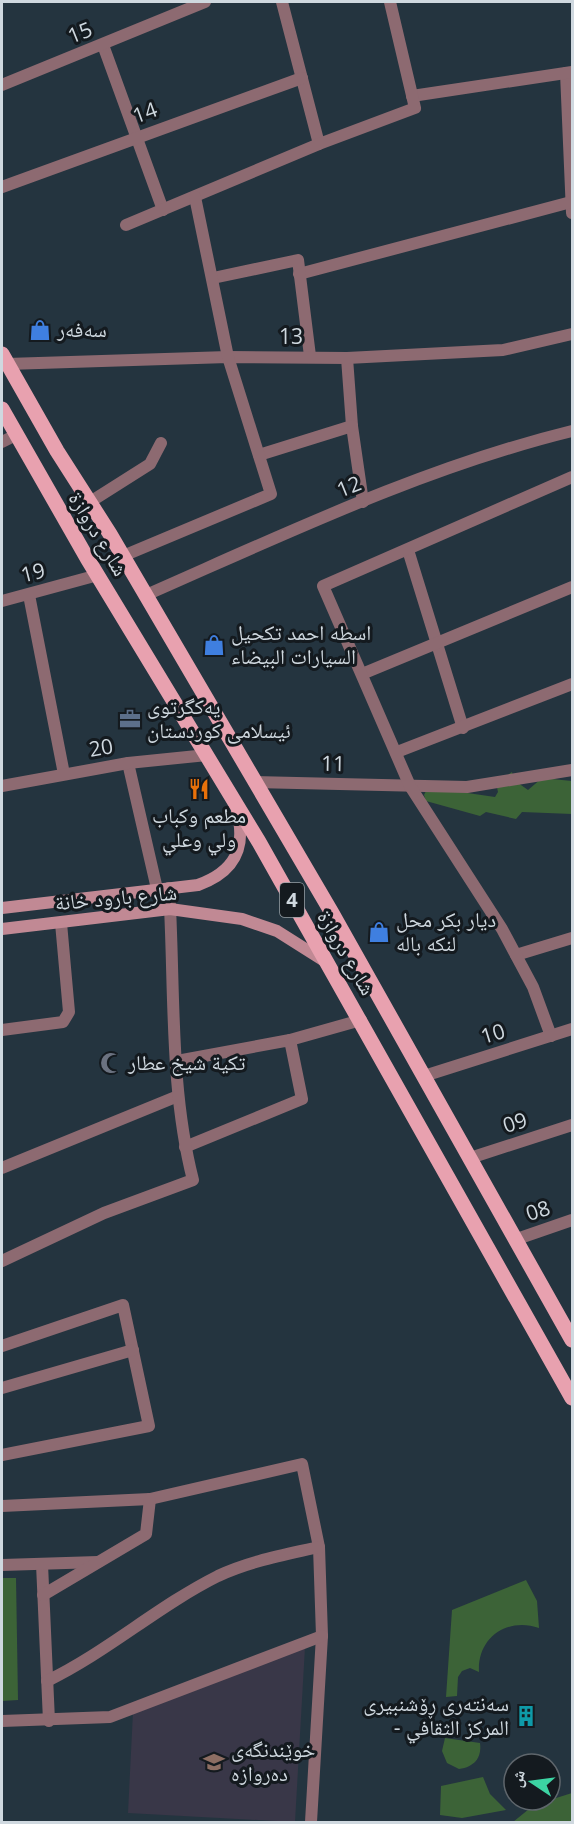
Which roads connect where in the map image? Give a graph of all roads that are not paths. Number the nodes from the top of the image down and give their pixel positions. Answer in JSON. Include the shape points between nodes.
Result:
{"nodes":[{"id":1,"x":206,"y":2,"type":"edge"},
{"id":2,"x":282,"y":2,"type":"edge"},
{"id":3,"x":390,"y":2,"type":"edge"},
{"id":4,"x":103,"y":45,"type":"junction"},
{"id":5,"x":569,"y":72,"type":"edge"},
{"id":6,"x":302,"y":78,"type":"junction"},
{"id":7,"x":2,"y":85,"type":"edge"},
{"id":8,"x":412,"y":96,"type":"junction"},
{"id":9,"x":137,"y":137,"type":"junction"},
{"id":10,"x":319,"y":144,"type":"junction"},
{"id":11,"x":2,"y":187,"type":"edge"},
{"id":12,"x":195,"y":197,"type":"junction"},
{"id":13,"x":572,"y":208,"type":"edge"},
{"id":14,"x":163,"y":210,"type":"junction"},
{"id":15,"x":126,"y":225,"type":"dead end"},
{"id":16,"x":299,"y":274,"type":"junction"},
{"id":17,"x":213,"y":278,"type":"junction"},
{"id":18,"x":571,"y":338,"type":"edge"},
{"id":19,"x":310,"y":356,"type":"junction"},
{"id":20,"x":228,"y":357,"type":"junction"},
{"id":21,"x":346,"y":358,"type":"junction"},
{"id":22,"x":4,"y":359,"type":"edge"},
{"id":23,"x":2,"y":409,"type":"edge"},
{"id":24,"x":352,"y":426,"type":"junction"},
{"id":25,"x":573,"y":431,"type":"edge"},
{"id":26,"x":16,"y":435,"type":"junction"},
{"id":27,"x":2,"y":442,"type":"edge"},
{"id":28,"x":161,"y":443,"type":"dead end"},
{"id":29,"x":259,"y":455,"type":"junction"},
{"id":30,"x":573,"y":477,"type":"edge"},
{"id":31,"x":90,"y":502,"type":"junction"},
{"id":32,"x":363,"y":502,"type":"junction"},
{"id":33,"x":408,"y":550,"type":"junction"},
{"id":34,"x":123,"y":556,"type":"junction"},
{"id":35,"x":98,"y":575,"type":"junction"},
{"id":36,"x":573,"y":587,"type":"edge"},
{"id":37,"x":29,"y":595,"type":"junction"},
{"id":38,"x":146,"y":595,"type":"junction"},
{"id":39,"x":2,"y":601,"type":"edge"},
{"id":40,"x":438,"y":641,"type":"junction"},
{"id":41,"x":362,"y":674,"type":"junction"},
{"id":42,"x":573,"y":684,"type":"edge"},
{"id":43,"x":463,"y":728,"type":"junction"},
{"id":44,"x":397,"y":752,"type":"junction"},
{"id":45,"x":207,"y":755,"type":"junction"},
{"id":46,"x":128,"y":763,"type":"junction"},
{"id":47,"x":573,"y":770,"type":"edge"},
{"id":48,"x":64,"y":774,"type":"junction"},
{"id":49,"x":255,"y":782,"type":"junction"},
{"id":50,"x":2,"y":786,"type":"edge"},
{"id":51,"x":410,"y":786,"type":"junction"},
{"id":52,"x":233,"y":798,"type":"junction"},
{"id":53,"x":163,"y":889,"type":"junction"},
{"id":54,"x":2,"y":908,"type":"edge"},
{"id":55,"x":170,"y":909,"type":"junction"},
{"id":56,"x":61,"y":923,"type":"junction"},
{"id":57,"x":2,"y":929,"type":"edge"},
{"id":58,"x":573,"y":938,"type":"edge"},
{"id":59,"x":516,"y":955,"type":"junction"},
{"id":60,"x":329,"y":964,"type":"junction"},
{"id":61,"x":361,"y":1020,"type":"junction"},
{"id":62,"x":573,"y":1029,"type":"edge"},
{"id":63,"x":2,"y":1030,"type":"edge"},
{"id":64,"x":551,"y":1036,"type":"junction"},
{"id":65,"x":290,"y":1040,"type":"junction"},
{"id":66,"x":177,"y":1061,"type":"junction"},
{"id":67,"x":424,"y":1076,"type":"junction"},
{"id":68,"x":178,"y":1096,"type":"junction"},
{"id":69,"x":573,"y":1125,"type":"edge"},
{"id":70,"x":459,"y":1137,"type":"junction"},
{"id":71,"x":185,"y":1147,"type":"junction"},
{"id":72,"x":435,"y":1151,"type":"junction"},
{"id":73,"x":471,"y":1158,"type":"junction"},
{"id":74,"x":2,"y":1168,"type":"edge"},
{"id":75,"x":573,"y":1220,"type":"edge"},
{"id":76,"x":517,"y":1239,"type":"junction"},
{"id":77,"x":2,"y":1261,"type":"edge"},
{"id":78,"x":573,"y":1340,"type":"edge"},
{"id":79,"x":2,"y":1346,"type":"edge"},
{"id":80,"x":133,"y":1350,"type":"junction"},
{"id":81,"x":2,"y":1388,"type":"edge"},
{"id":82,"x":573,"y":1398,"type":"edge"},
{"id":83,"x":2,"y":1455,"type":"edge"},
{"id":84,"x":150,"y":1499,"type":"junction"},
{"id":85,"x":2,"y":1506,"type":"edge"},
{"id":86,"x":319,"y":1547,"type":"junction"},
{"id":87,"x":100,"y":1562,"type":"junction"},
{"id":88,"x":42,"y":1564,"type":"junction"},
{"id":89,"x":2,"y":1565,"type":"edge"},
{"id":90,"x":43,"y":1595,"type":"junction"},
{"id":91,"x":321,"y":1636,"type":"junction"},
{"id":92,"x":47,"y":1681,"type":"junction"},
{"id":93,"x":2,"y":1721,"type":"edge"},
{"id":94,"x":49,"y":1721,"type":"junction"},
{"id":95,"x":311,"y":1822,"type":"edge"}],
"edges":[{"from":1,"to":4,"type":"street","name":"15"},
{"from":2,"to":6,"type":"street"},
{"from":3,"to":8,"type":"street"},
{"from":4,"to":7,"type":"street","name":"15"},
{"from":4,"to":9,"type":"street"},
{"from":5,"to":8,"type":"street"},
{"from":5,"to":13,"type":"street"},
{"from":6,"to":9,"type":"street","name":"14"},
{"from":6,"to":10,"type":"street"},
{"from":8,"to":10,"type":"street","via":[[414,108]]},
{"from":9,"to":11,"type":"street","name":"14"},
{"from":9,"to":14,"type":"street"},
{"from":10,"to":12,"type":"street"},
{"from":12,"to":14,"type":"street"},
{"from":12,"to":17,"type":"street"},
{"from":13,"to":16,"type":"street"},
{"from":14,"to":15,"type":"street"},
{"from":16,"to":17,"type":"street","via":[[298,260]]},
{"from":16,"to":19,"type":"street"},
{"from":17,"to":20,"type":"street"},
{"from":18,"to":21,"type":"street","name":"13","via":[[503,350]]},
{"from":19,"to":20,"type":"street","name":"13"},
{"from":19,"to":21,"type":"street","name":"13"},
{"from":20,"to":22,"type":"street","name":"13"},
{"from":20,"to":29,"type":"street"},
{"from":21,"to":24,"type":"street"},
{"from":22,"to":31,"type":"main road","name":"شارع دروازة","number":"4"},
{"from":23,"to":26,"type":"main road","name":"شارع دروازة","number":"4"},
{"from":24,"to":29,"type":"street"},
{"from":24,"to":32,"type":"street"},
{"from":25,"to":32,"type":"street","name":"12","via":[[508,446]]},
{"from":26,"to":27,"type":"street"},
{"from":26,"to":35,"type":"main road","name":"شارع دروازة","number":"4"},
{"from":28,"to":31,"type":"street","via":[[150,464]]},
{"from":29,"to":34,"type":"street","via":[[271,494]]},
{"from":30,"to":33,"type":"street"},
{"from":31,"to":34,"type":"main road","name":"شارع دروازة","number":"4"},
{"from":32,"to":38,"type":"street","name":"12"},
{"from":33,"to":40,"type":"street"},
{"from":33,"to":41,"type":"street","via":[[323,586]]},
{"from":34,"to":38,"type":"main road","name":"شارع دروازة","number":"4"},
{"from":35,"to":37,"type":"street","name":"19"},
{"from":35,"to":45,"type":"main road","name":"شارع دروازة","number":"4"},
{"from":36,"to":40,"type":"street"},
{"from":37,"to":39,"type":"street","name":"19"},
{"from":37,"to":48,"type":"street"},
{"from":38,"to":49,"type":"main road","name":"شارع دروازة","number":"4"},
{"from":40,"to":41,"type":"street"},
{"from":40,"to":43,"type":"street"},
{"from":41,"to":44,"type":"street"},
{"from":42,"to":43,"type":"street"},
{"from":43,"to":44,"type":"street"},
{"from":44,"to":51,"type":"street"},
{"from":45,"to":46,"type":"street","name":"20"},
{"from":45,"to":52,"type":"main road","name":"شارع دروازة","number":"4"},
{"from":46,"to":48,"type":"street","name":"20"},
{"from":46,"to":53,"type":"street"},
{"from":47,"to":51,"type":"street","name":"11","via":[[467,787]]},
{"from":48,"to":50,"type":"street","name":"20"},
{"from":49,"to":51,"type":"street","name":"11"},
{"from":49,"to":67,"type":"main road","name":"شارع دروازة","number":"4"},
{"from":51,"to":59,"type":"street"},
{"from":52,"to":53,"type":"main road","name":"شارع بارود خانة","via":[[240,838],[229,869],[198,885]]},
{"from":52,"to":60,"type":"main road","name":"شارع دروازة","number":"4"},
{"from":53,"to":54,"type":"main road","name":"شارع بارود خانة"},
{"from":53,"to":55,"type":"street"},
{"from":55,"to":56,"type":"main road","name":"شارع بارود خانة"},
{"from":55,"to":60,"type":"main road","name":"شارع بارود خانة","via":[[242,919],[277,931]]},
{"from":55,"to":66,"type":"street"},
{"from":56,"to":57,"type":"main road","name":"شارع بارود خانة"},
{"from":56,"to":63,"type":"street","via":[[67,1018],[63,1022]]},
{"from":58,"to":59,"type":"street"},
{"from":59,"to":64,"type":"street"},
{"from":60,"to":61,"type":"main road","name":"شارع دروازة","number":"4"},
{"from":61,"to":65,"type":"street"},
{"from":61,"to":72,"type":"main road","name":"شارع دروازة","number":"4"},
{"from":62,"to":64,"type":"street","name":"10"},
{"from":64,"to":67,"type":"street","name":"10"},
{"from":65,"to":66,"type":"street"},
{"from":65,"to":71,"type":"street","via":[[302,1099]]},
{"from":66,"to":68,"type":"street"},
{"from":67,"to":70,"type":"main road","name":"شارع دروازة","number":"4"},
{"from":68,"to":71,"type":"street"},
{"from":68,"to":74,"type":"street"},
{"from":69,"to":73,"type":"street","name":"09"},
{"from":70,"to":72,"type":"main road"},
{"from":70,"to":73,"type":"main road","name":"شارع دروازة","number":"4"},
{"from":71,"to":77,"type":"street","via":[[193,1180],[104,1213]]},
{"from":72,"to":82,"type":"main road","name":"شارع دروازة","number":"4"},
{"from":73,"to":76,"type":"main road","name":"شارع دروازة","number":"4"},
{"from":75,"to":76,"type":"street","name":"08"},
{"from":76,"to":78,"type":"main road","name":"شارع دروازة","number":"4"},
{"from":79,"to":80,"type":"street","via":[[123,1305]]},
{"from":80,"to":81,"type":"street"},
{"from":80,"to":83,"type":"street","via":[[149,1426]]},
{"from":84,"to":85,"type":"street"},
{"from":84,"to":86,"type":"street","via":[[302,1464]]},
{"from":84,"to":87,"type":"street","via":[[146,1534]]},
{"from":86,"to":91,"type":"street"},
{"from":86,"to":92,"type":"street","via":[[254,1561],[217,1577],[117,1638],[85,1663]]},
{"from":87,"to":88,"type":"street"},
{"from":87,"to":90,"type":"street"},
{"from":88,"to":89,"type":"street"},
{"from":88,"to":90,"type":"street"},
{"from":90,"to":92,"type":"street"},
{"from":91,"to":94,"type":"street","via":[[110,1717]]},
{"from":91,"to":95,"type":"street"},
{"from":92,"to":94,"type":"street"},
{"from":93,"to":94,"type":"street"}]}
